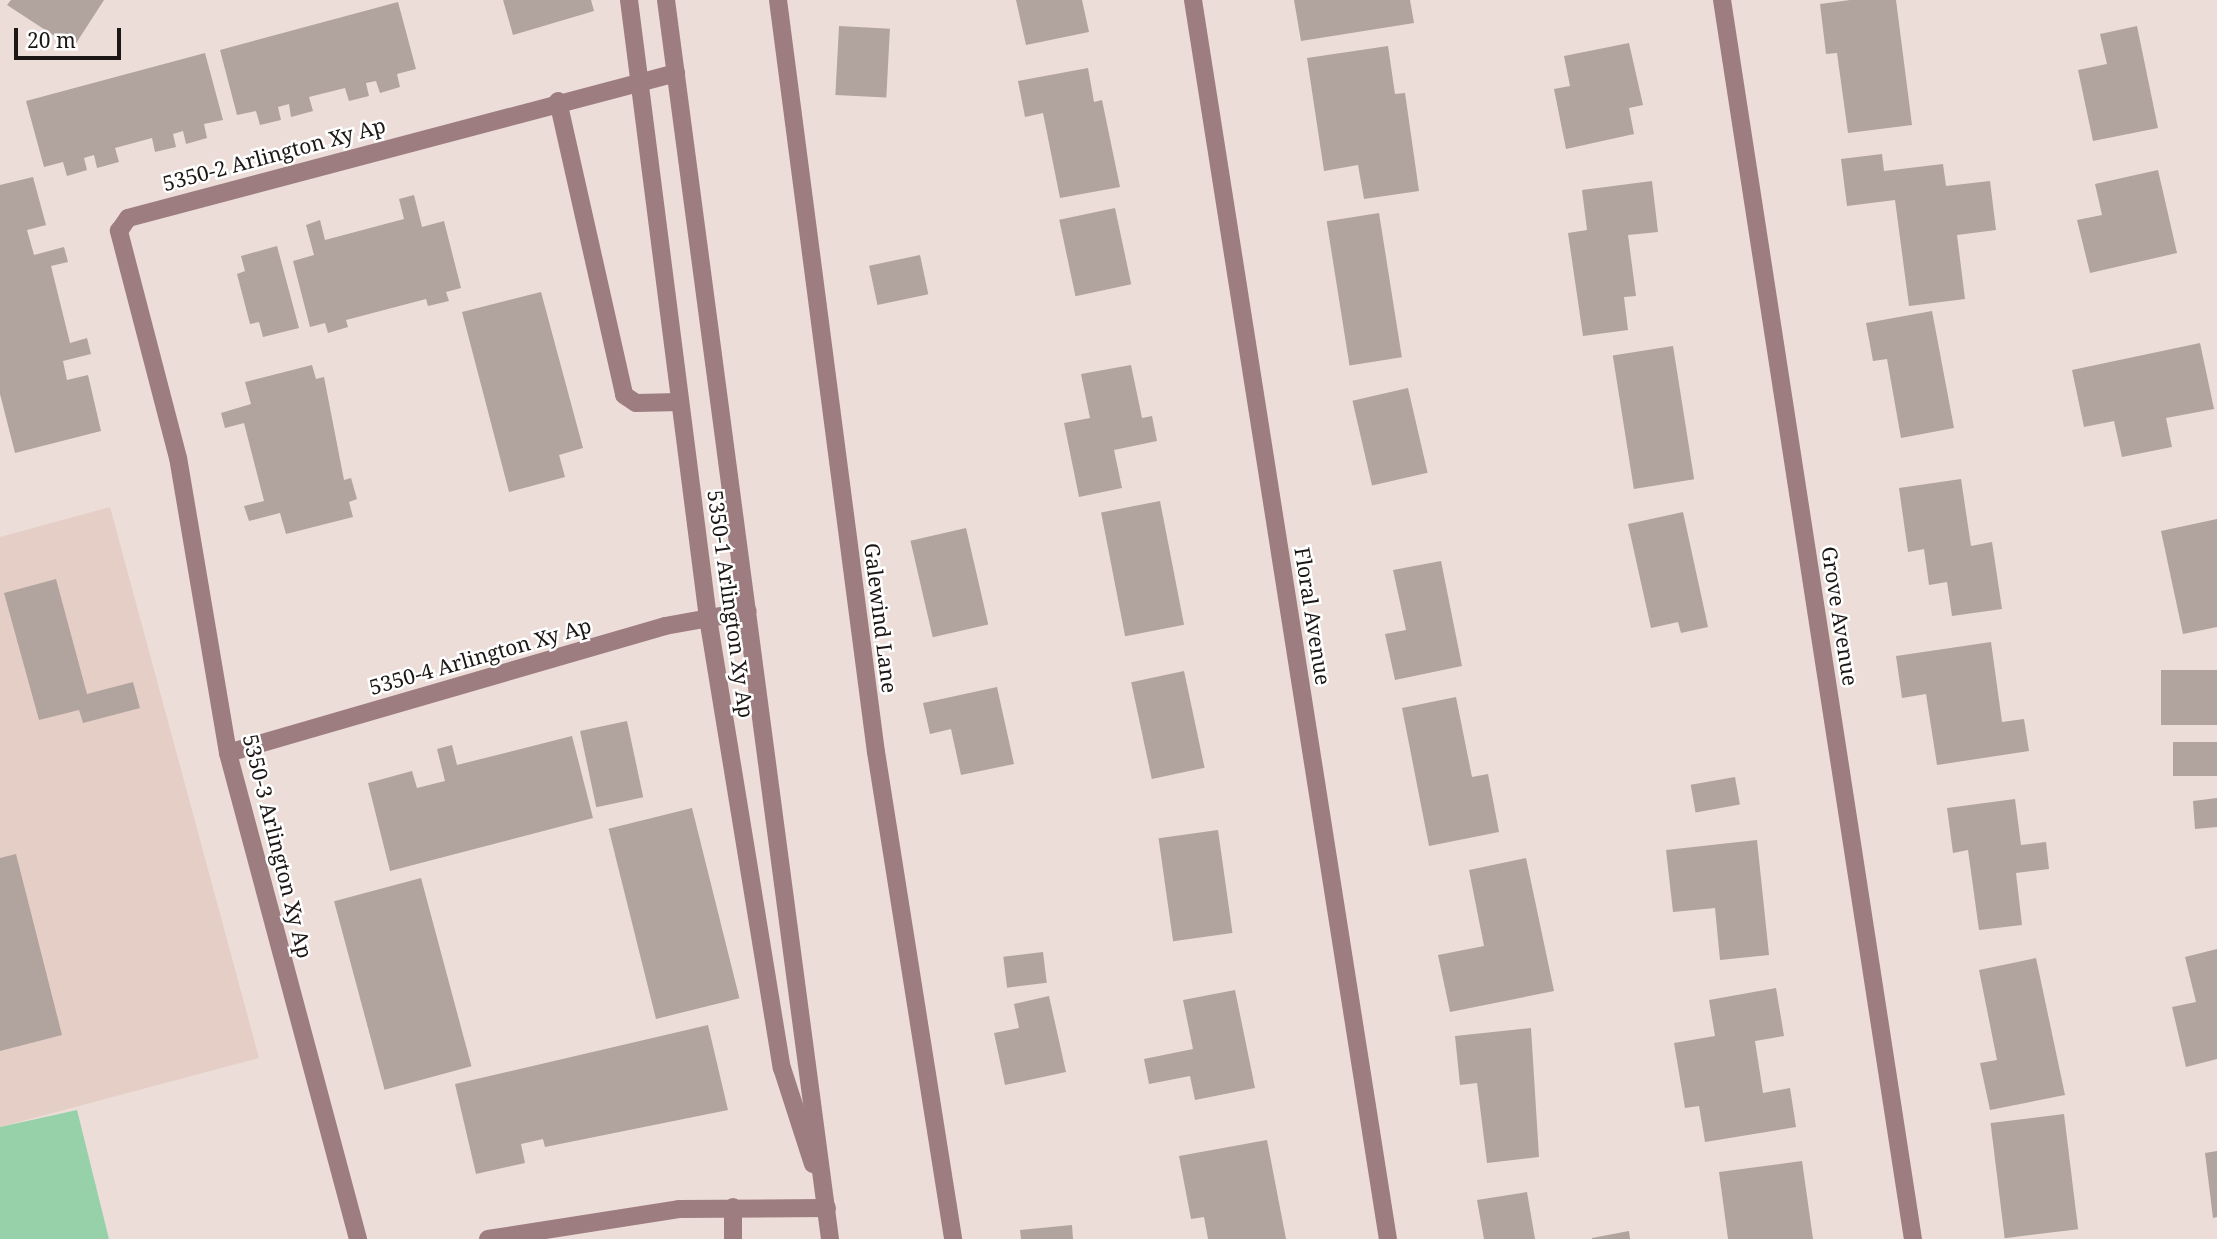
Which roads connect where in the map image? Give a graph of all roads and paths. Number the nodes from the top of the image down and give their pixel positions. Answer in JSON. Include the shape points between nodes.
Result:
{"nodes":[{"id":1,"x":629,"y":0,"type":"edge"},
{"id":2,"x":666,"y":0,"type":"edge"},
{"id":3,"x":778,"y":0,"type":"edge"},
{"id":4,"x":1194,"y":0,"type":"edge"},
{"id":5,"x":1722,"y":0,"type":"edge"},
{"id":6,"x":676,"y":73,"type":"junction"},
{"id":7,"x":640,"y":81,"type":"junction"},
{"id":8,"x":558,"y":101,"type":"junction"},
{"id":9,"x":680,"y":402,"type":"junction"},
{"id":10,"x":178,"y":458,"type":"joint"},
{"id":11,"x":748,"y":611,"type":"junction"},
{"id":12,"x":708,"y":618,"type":"junction"},
{"id":13,"x":228,"y":753,"type":"junction"},
{"id":14,"x":733,"y":1206,"type":"junction"},
{"id":15,"x":827,"y":1208,"type":"junction"},
{"id":16,"x":358,"y":1239,"type":"edge"},
{"id":17,"x":488,"y":1239,"type":"edge"},
{"id":18,"x":733,"y":1239,"type":"edge"},
{"id":19,"x":830,"y":1239,"type":"edge"},
{"id":20,"x":953,"y":1239,"type":"edge"},
{"id":21,"x":1388,"y":1239,"type":"edge"},
{"id":22,"x":1913,"y":1239,"type":"edge"}],
"edges":[{"from":1,"to":7,"type":"street","name":"5350-1 Arlington Xy Ap"},
{"from":2,"to":6,"type":"street","name":"5350-1 Arlington Xy Ap"},
{"from":3,"to":20,"type":"street","name":"Galewind Lane","via":[[876,752]]},
{"from":4,"to":21,"type":"street","name":"Floral Avenue"},
{"from":5,"to":22,"type":"street","name":"Grove Avenue"},
{"from":6,"to":7,"type":"street","name":"5350-2 Arlington Xy Ap"},
{"from":6,"to":11,"type":"street","name":"5350-1 Arlington Xy Ap"},
{"from":7,"to":8,"type":"street","name":"5350-2 Arlington Xy Ap"},
{"from":7,"to":9,"type":"street","name":"5350-1 Arlington Xy Ap"},
{"from":8,"to":9,"type":"street","via":[[624,395],[636,403]]},
{"from":8,"to":10,"type":"street","name":"5350-2 Arlington Xy Ap","via":[[128,218],[119,231]]},
{"from":9,"to":12,"type":"street","name":"5350-1 Arlington Xy Ap"},
{"from":10,"to":13,"type":"street","name":"5350-3 Arlington Xy Ap"},
{"from":11,"to":12,"type":"street","name":"5350-4 Arlington Xy Ap"},
{"from":11,"to":15,"type":"street","name":"5350-1 Arlington Xy Ap"},
{"from":12,"to":13,"type":"street","name":"5350-4 Arlington Xy Ap"},
{"from":12,"to":15,"type":"street","name":"5350-1 Arlington Xy Ap","via":[[782,1068]]},
{"from":13,"to":16,"type":"street","name":"5350-3 Arlington Xy Ap"},
{"from":14,"to":15,"type":"street"},
{"from":14,"to":17,"type":"street","via":[[602,1219]]},
{"from":14,"to":18,"type":"street"},
{"from":15,"to":19,"type":"street","name":"5350-1 Arlington Xy Ap"}]}
